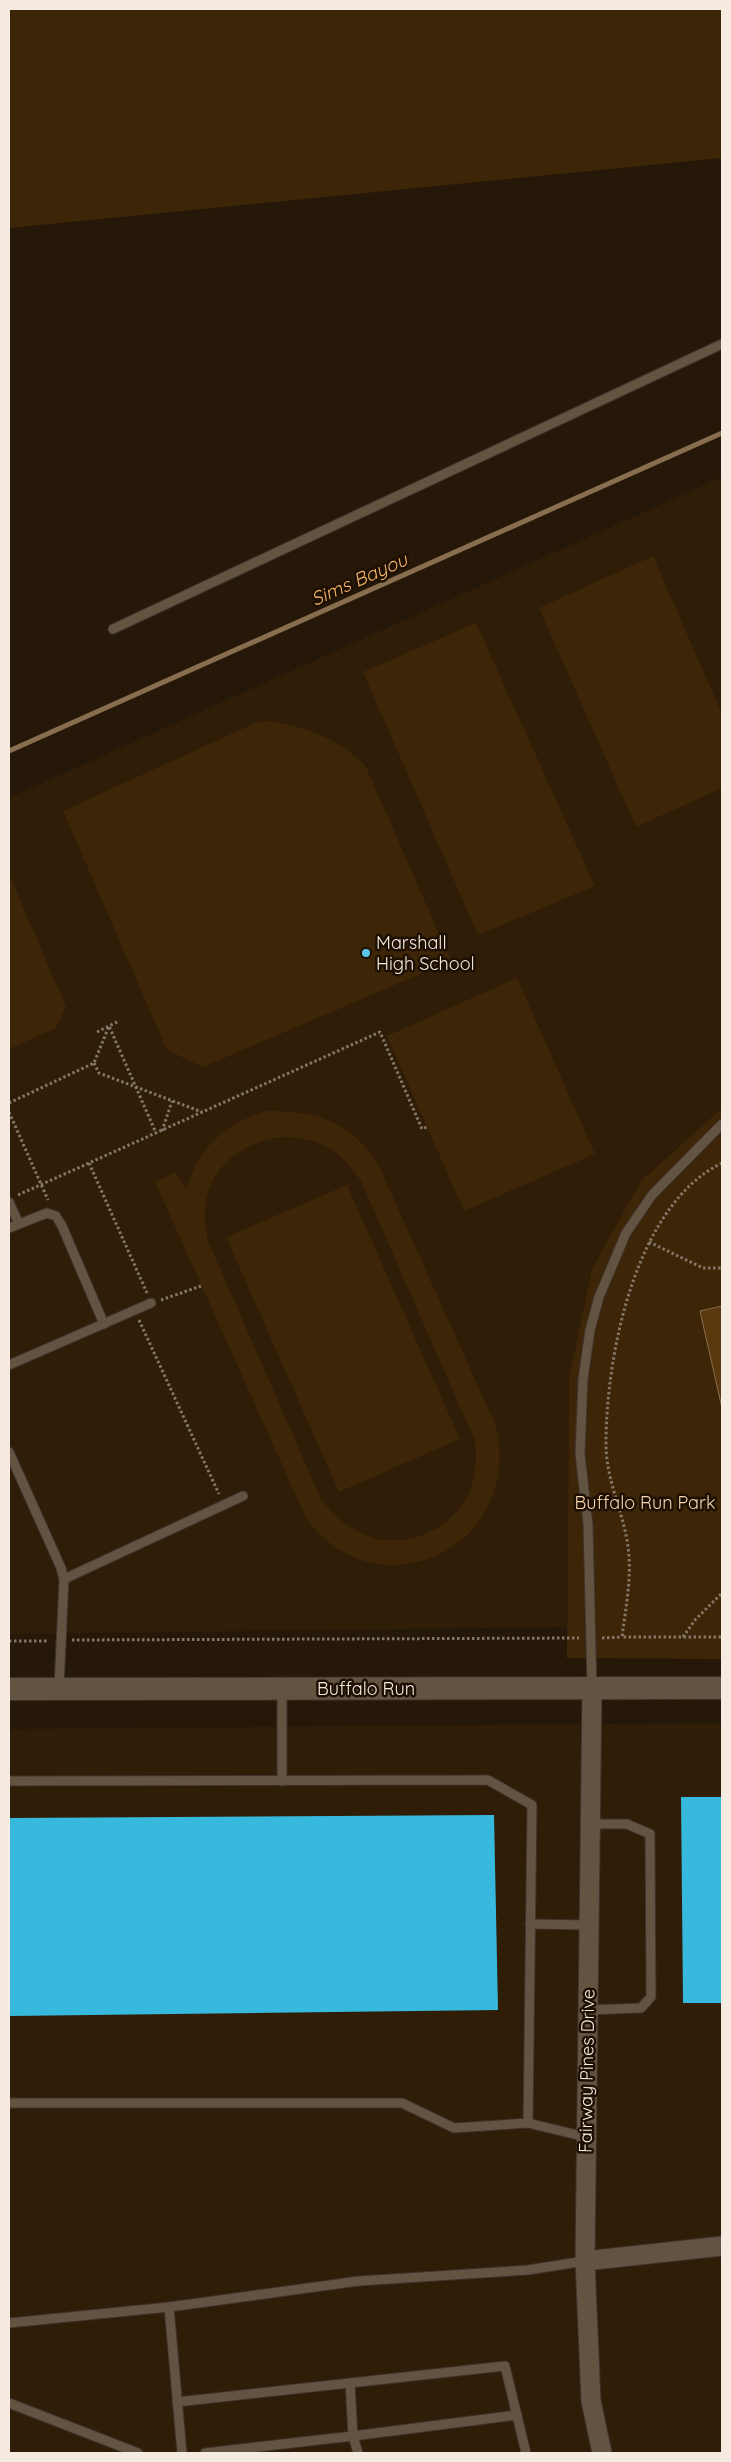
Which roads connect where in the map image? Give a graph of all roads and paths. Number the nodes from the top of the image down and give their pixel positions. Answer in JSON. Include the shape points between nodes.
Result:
{"nodes":[{"id":1,"x":722,"y":344,"type":"edge"},
{"id":2,"x":113,"y":629,"type":"dead end"},
{"id":3,"x":119,"y":1021,"type":"dead end"},
{"id":4,"x":109,"y":1026,"type":"junction"},
{"id":5,"x":97,"y":1032,"type":"dead end"},
{"id":6,"x":94,"y":1064,"type":"junction"},
{"id":7,"x":136,"y":1088,"type":"junction"},
{"id":8,"x":172,"y":1101,"type":"junction"},
{"id":9,"x":9,"y":1103,"type":"edge"},
{"id":10,"x":9,"y":1112,"type":"edge"},
{"id":11,"x":202,"y":1112,"type":"junction"},
{"id":12,"x":722,"y":1124,"type":"edge"},
{"id":13,"x":427,"y":1127,"type":"dead end"},
{"id":14,"x":162,"y":1131,"type":"junction"},
{"id":15,"x":156,"y":1133,"type":"junction"},
{"id":16,"x":90,"y":1163,"type":"junction"},
{"id":17,"x":722,"y":1163,"type":"edge"},
{"id":18,"x":42,"y":1185,"type":"junction"},
{"id":19,"x":17,"y":1196,"type":"dead end"},
{"id":20,"x":9,"y":1202,"type":"edge"},
{"id":21,"x":47,"y":1213,"type":"junction"},
{"id":22,"x":18,"y":1224,"type":"junction"},
{"id":23,"x":9,"y":1228,"type":"edge"},
{"id":24,"x":649,"y":1242,"type":"junction"},
{"id":25,"x":722,"y":1268,"type":"edge"},
{"id":26,"x":201,"y":1286,"type":"dead end"},
{"id":27,"x":151,"y":1303,"type":"junction"},
{"id":28,"x":134,"y":1311,"type":"junction"},
{"id":29,"x":104,"y":1324,"type":"junction"},
{"id":30,"x":9,"y":1365,"type":"edge"},
{"id":31,"x":9,"y":1452,"type":"edge"},
{"id":32,"x":242,"y":1496,"type":"dead end"},
{"id":33,"x":224,"y":1504,"type":"junction"},
{"id":34,"x":64,"y":1579,"type":"junction"},
{"id":35,"x":722,"y":1593,"type":"edge"},
{"id":36,"x":722,"y":1637,"type":"edge"},
{"id":37,"x":590,"y":1638,"type":"junction"},
{"id":38,"x":622,"y":1638,"type":"junction"},
{"id":39,"x":683,"y":1638,"type":"junction"},
{"id":40,"x":61,"y":1640,"type":"junction"},
{"id":41,"x":9,"y":1641,"type":"edge"},
{"id":42,"x":592,"y":1688,"type":"junction"},
{"id":43,"x":722,"y":1688,"type":"edge"},
{"id":44,"x":9,"y":1689,"type":"edge"},
{"id":45,"x":58,"y":1689,"type":"junction"},
{"id":46,"x":282,"y":1689,"type":"junction"},
{"id":47,"x":9,"y":1781,"type":"edge"},
{"id":48,"x":282,"y":1781,"type":"junction"},
{"id":49,"x":590,"y":1824,"type":"junction"},
{"id":50,"x":530,"y":1924,"type":"junction"},
{"id":51,"x":589,"y":1924,"type":"junction"},
{"id":52,"x":588,"y":2010,"type":"junction"},
{"id":53,"x":9,"y":2103,"type":"edge"},
{"id":54,"x":528,"y":2122,"type":"junction"},
{"id":55,"x":586,"y":2137,"type":"junction"},
{"id":56,"x":722,"y":2246,"type":"edge"},
{"id":57,"x":585,"y":2261,"type":"junction"},
{"id":58,"x":169,"y":2306,"type":"junction"},
{"id":59,"x":9,"y":2323,"type":"edge"},
{"id":60,"x":350,"y":2383,"type":"junction"},
{"id":61,"x":178,"y":2402,"type":"junction"},
{"id":62,"x":9,"y":2403,"type":"edge"},
{"id":63,"x":517,"y":2415,"type":"junction"},
{"id":64,"x":353,"y":2436,"type":"junction"},
{"id":65,"x":138,"y":2453,"type":"edge"},
{"id":66,"x":182,"y":2453,"type":"edge"},
{"id":67,"x":205,"y":2453,"type":"edge"},
{"id":68,"x":358,"y":2453,"type":"edge"},
{"id":69,"x":526,"y":2453,"type":"edge"},
{"id":70,"x":602,"y":2453,"type":"edge"}],
"edges":[{"from":1,"to":2,"type":"lane"},
{"from":3,"to":4,"type":"path"},
{"from":4,"to":5,"type":"path"},
{"from":4,"to":6,"type":"path"},
{"from":4,"to":7,"type":"path"},
{"from":6,"to":7,"type":"path","via":[[99,1073]]},
{"from":6,"to":9,"type":"path"},
{"from":7,"to":8,"type":"path"},
{"from":7,"to":15,"type":"path"},
{"from":8,"to":11,"type":"path"},
{"from":8,"to":14,"type":"path"},
{"from":10,"to":18,"type":"path"},
{"from":11,"to":13,"type":"path","via":[[380,1032],[422,1129]]},
{"from":11,"to":14,"type":"path"},
{"from":12,"to":37,"type":"lane","via":[[652,1195],[626,1233],[599,1297],[590,1330],[583,1379],[580,1454],[588,1524]]},
{"from":14,"to":15,"type":"path"},
{"from":15,"to":16,"type":"path"},
{"from":16,"to":18,"type":"path"},
{"from":16,"to":27,"type":"path"},
{"from":17,"to":24,"type":"path","via":[[688,1186]]},
{"from":18,"to":19,"type":"path"},
{"from":18,"to":21,"type":"path","via":[[49,1204]]},
{"from":20,"to":22,"type":"lane"},
{"from":21,"to":22,"type":"lane"},
{"from":21,"to":29,"type":"lane","via":[[56,1216],[62,1226]]},
{"from":22,"to":23,"type":"lane"},
{"from":24,"to":25,"type":"path","via":[[703,1268]]},
{"from":24,"to":38,"type":"path","via":[[625,1302],[610,1381],[606,1445],[608,1473],[627,1539],[631,1569]]},
{"from":26,"to":27,"type":"path"},
{"from":27,"to":28,"type":"lane"},
{"from":28,"to":29,"type":"lane"},
{"from":28,"to":33,"type":"path"},
{"from":29,"to":30,"type":"lane"},
{"from":31,"to":34,"type":"lane"},
{"from":32,"to":33,"type":"lane"},
{"from":33,"to":34,"type":"lane"},
{"from":34,"to":40,"type":"lane"},
{"from":35,"to":39,"type":"path"},
{"from":36,"to":39,"type":"path"},
{"from":37,"to":38,"type":"path"},
{"from":37,"to":40,"type":"path"},
{"from":37,"to":42,"type":"lane"},
{"from":38,"to":39,"type":"path"},
{"from":40,"to":41,"type":"path"},
{"from":40,"to":45,"type":"lane"},
{"from":42,"to":43,"type":"street","name":"Buffalo Run"},
{"from":42,"to":46,"type":"street","name":"Buffalo Run"},
{"from":42,"to":49,"type":"street","name":"Fairway Pines Drive"},
{"from":44,"to":45,"type":"street","name":"Buffalo Run"},
{"from":45,"to":46,"type":"street","name":"Buffalo Run"},
{"from":46,"to":48,"type":"lane"},
{"from":47,"to":48,"type":"lane"},
{"from":48,"to":50,"type":"lane","via":[[488,1780],[532,1805]]},
{"from":49,"to":51,"type":"street","name":"Fairway Pines Drive"},
{"from":49,"to":52,"type":"lane","via":[[627,1824],[650,1834],[651,1997],[641,2008]]},
{"from":50,"to":51,"type":"lane"},
{"from":50,"to":54,"type":"lane"},
{"from":51,"to":52,"type":"street","name":"Fairway Pines Drive"},
{"from":52,"to":55,"type":"street","name":"Fairway Pines Drive"},
{"from":53,"to":54,"type":"lane","via":[[402,2103],[454,2128]]},
{"from":54,"to":55,"type":"lane"},
{"from":55,"to":57,"type":"street","name":"Fairway Pines Drive"},
{"from":56,"to":57,"type":"street"},
{"from":57,"to":58,"type":"lane","via":[[528,2270],[358,2282]]},
{"from":57,"to":70,"type":"street","name":"Fairway Pines Drive","via":[[591,2401]]},
{"from":58,"to":59,"type":"lane"},
{"from":58,"to":61,"type":"lane"},
{"from":60,"to":61,"type":"lane"},
{"from":60,"to":63,"type":"lane","via":[[506,2366]]},
{"from":60,"to":64,"type":"lane"},
{"from":61,"to":66,"type":"lane"},
{"from":62,"to":65,"type":"lane"},
{"from":63,"to":64,"type":"lane"},
{"from":63,"to":69,"type":"lane"},
{"from":64,"to":67,"type":"lane"},
{"from":64,"to":68,"type":"lane"}]}
